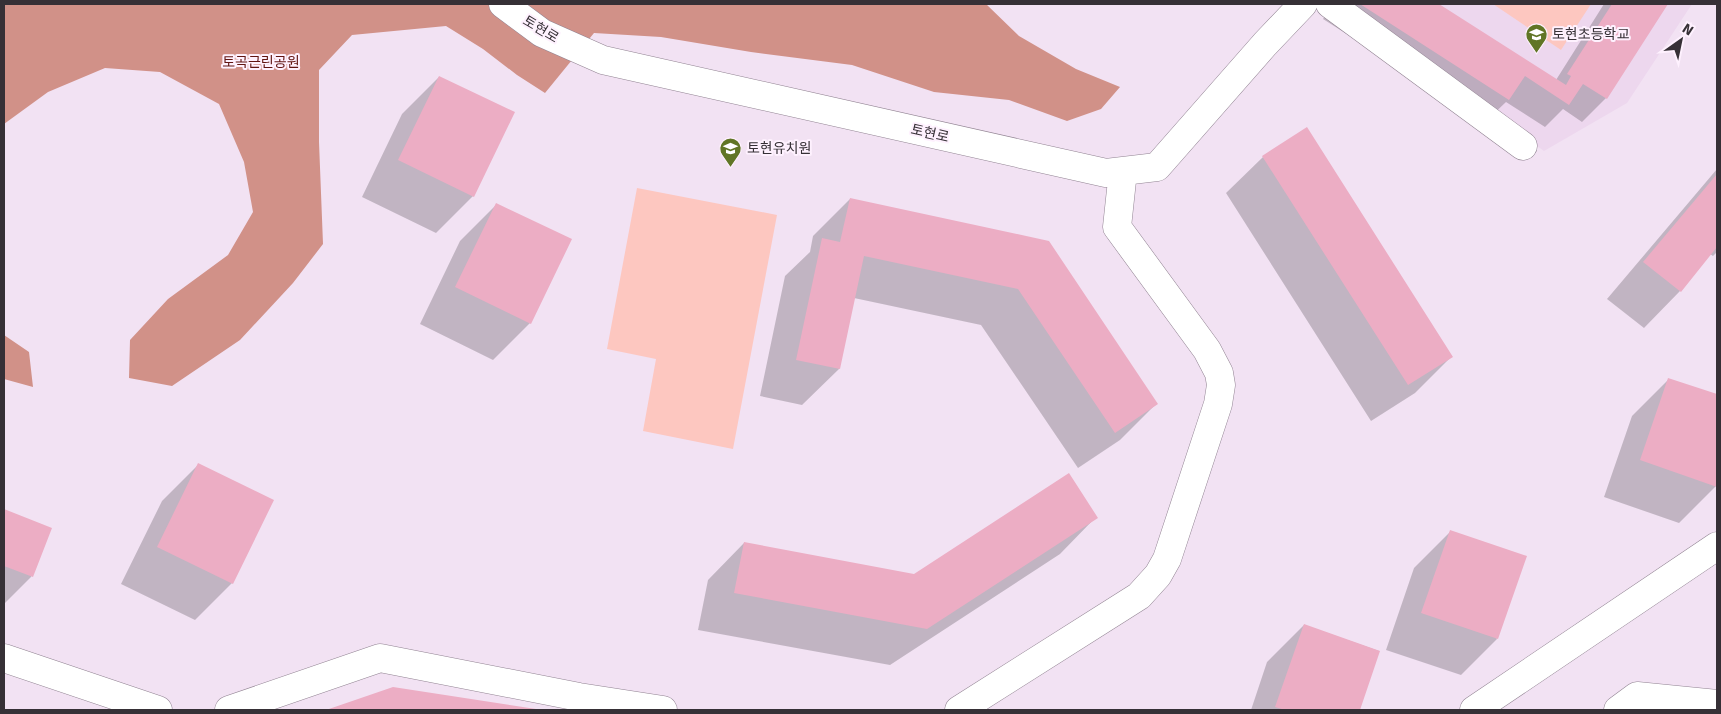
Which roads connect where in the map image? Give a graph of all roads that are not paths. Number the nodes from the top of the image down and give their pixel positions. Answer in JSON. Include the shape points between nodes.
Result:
{"nodes":[{"id":1,"x":503,"y":4,"type":"edge"},
{"id":2,"x":1303,"y":4,"type":"edge"},
{"id":3,"x":1330,"y":4,"type":"edge"},
{"id":4,"x":1523,"y":146,"type":"dead end"},
{"id":5,"x":1123,"y":171,"type":"junction"},
{"id":6,"x":1717,"y":546,"type":"edge"},
{"id":7,"x":4,"y":658,"type":"edge"},
{"id":8,"x":1702,"y":703,"type":"edge"},
{"id":9,"x":158,"y":710,"type":"edge"},
{"id":10,"x":229,"y":710,"type":"edge"},
{"id":11,"x":663,"y":710,"type":"edge"},
{"id":12,"x":959,"y":710,"type":"edge"},
{"id":13,"x":1474,"y":710,"type":"edge"},
{"id":14,"x":1618,"y":710,"type":"edge"}],
"edges":[{"from":1,"to":5,"type":"street","name":"토현로","via":[[542,33],[603,60],[1106,173]]},
{"from":2,"to":5,"type":"street","name":"토현로","via":[[1156,167]]},
{"from":3,"to":4,"type":"street"},
{"from":5,"to":12,"type":"street","via":[[1117,227],[1207,350],[1219,373],[1218,404],[1167,559],[1158,575],[1139,596]]},
{"from":6,"to":13,"type":"street"},
{"from":7,"to":9,"type":"street"},
{"from":8,"to":14,"type":"street","via":[[1637,696]]},
{"from":10,"to":11,"type":"street","via":[[380,658]]}]}
